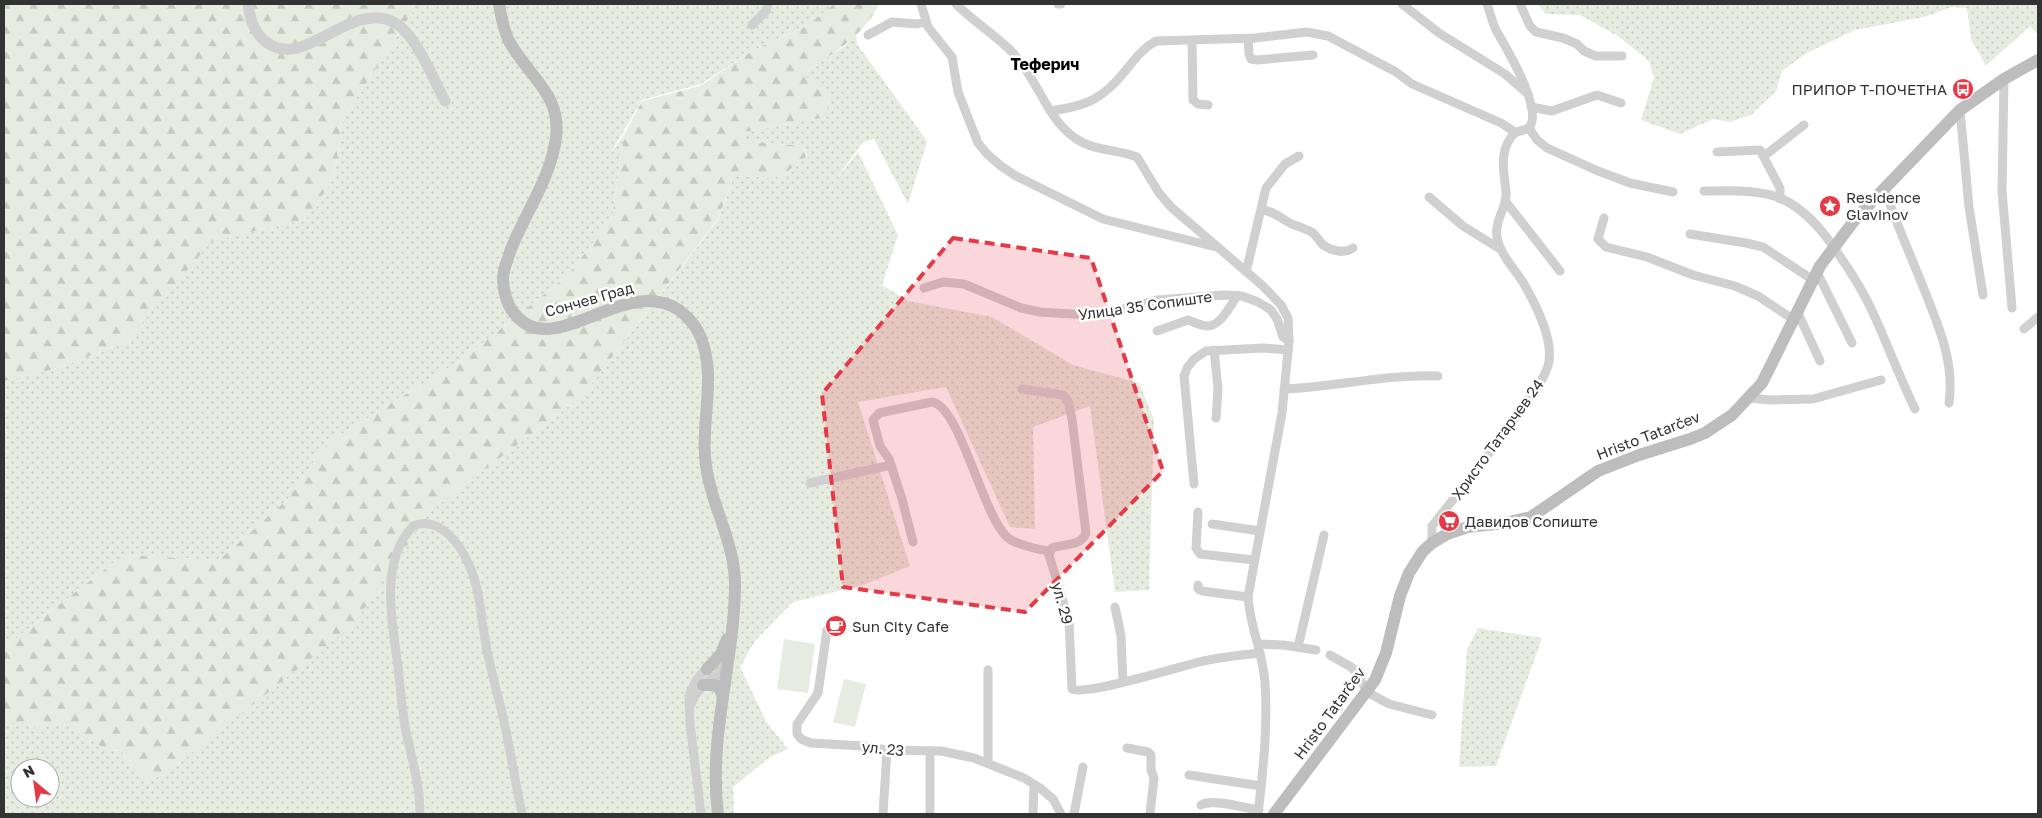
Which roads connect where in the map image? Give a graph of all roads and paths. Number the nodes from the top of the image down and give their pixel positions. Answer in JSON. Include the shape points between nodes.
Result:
{"nodes":[{"id":1,"x":248,"y":4,"type":"edge"},
{"id":2,"x":499,"y":4,"type":"edge"},
{"id":3,"x":768,"y":4,"type":"edge"},
{"id":4,"x":921,"y":4,"type":"edge"},
{"id":5,"x":956,"y":4,"type":"edge"},
{"id":6,"x":1402,"y":4,"type":"edge"},
{"id":7,"x":1487,"y":4,"type":"edge"},
{"id":8,"x":1520,"y":4,"type":"edge"},
{"id":9,"x":925,"y":22,"type":"junction"},
{"id":10,"x":752,"y":25,"type":"dead end"},
{"id":11,"x":868,"y":35,"type":"dead end"},
{"id":12,"x":1248,"y":39,"type":"junction"},
{"id":13,"x":1192,"y":41,"type":"junction"},
{"id":14,"x":1312,"y":55,"type":"dead end"},
{"id":15,"x":1622,"y":56,"type":"dead end"},
{"id":16,"x":2038,"y":60,"type":"edge"},
{"id":17,"x":2004,"y":79,"type":"junction"},
{"id":18,"x":1527,"y":93,"type":"junction"},
{"id":19,"x":445,"y":101,"type":"dead end"},
{"id":20,"x":1621,"y":102,"type":"dead end"},
{"id":21,"x":1208,"y":105,"type":"dead end"},
{"id":22,"x":1531,"y":107,"type":"junction"},
{"id":23,"x":1960,"y":110,"type":"junction"},
{"id":24,"x":1050,"y":111,"type":"junction"},
{"id":25,"x":1804,"y":125,"type":"dead end"},
{"id":26,"x":1529,"y":128,"type":"junction"},
{"id":27,"x":1515,"y":132,"type":"junction"},
{"id":28,"x":1717,"y":152,"type":"dead end"},
{"id":29,"x":1299,"y":156,"type":"dead end"},
{"id":30,"x":1764,"y":156,"type":"junction"},
{"id":31,"x":1884,"y":188,"type":"junction"},
{"id":32,"x":1704,"y":190,"type":"dead end"},
{"id":33,"x":1673,"y":192,"type":"dead end"},
{"id":34,"x":1429,"y":197,"type":"dead end"},
{"id":35,"x":1780,"y":199,"type":"junction"},
{"id":36,"x":1506,"y":202,"type":"junction"},
{"id":37,"x":1262,"y":210,"type":"junction"},
{"id":38,"x":1604,"y":218,"type":"dead end"},
{"id":39,"x":1690,"y":234,"type":"dead end"},
{"id":40,"x":1833,"y":247,"type":"junction"},
{"id":41,"x":1218,"y":248,"type":"junction"},
{"id":42,"x":1353,"y":248,"type":"dead end"},
{"id":43,"x":1500,"y":249,"type":"junction"},
{"id":44,"x":1560,"y":271,"type":"dead end"},
{"id":45,"x":1246,"y":272,"type":"junction"},
{"id":46,"x":1815,"y":276,"type":"junction"},
{"id":47,"x":924,"y":288,"type":"dead end"},
{"id":48,"x":1983,"y":295,"type":"dead end"},
{"id":49,"x":1237,"y":296,"type":"junction"},
{"id":50,"x":2012,"y":308,"type":"dead end"},
{"id":51,"x":1795,"y":315,"type":"junction"},
{"id":52,"x":2038,"y":317,"type":"edge"},
{"id":53,"x":2024,"y":329,"type":"dead end"},
{"id":54,"x":1157,"y":331,"type":"dead end"},
{"id":55,"x":1852,"y":342,"type":"dead end"},
{"id":56,"x":1289,"y":346,"type":"junction"},
{"id":57,"x":1214,"y":350,"type":"junction"},
{"id":58,"x":1820,"y":361,"type":"dead end"},
{"id":59,"x":1438,"y":376,"type":"dead end"},
{"id":60,"x":1881,"y":380,"type":"dead end"},
{"id":61,"x":1022,"y":389,"type":"dead end"},
{"id":62,"x":1284,"y":389,"type":"junction"},
{"id":63,"x":1749,"y":398,"type":"junction"},
{"id":64,"x":1949,"y":403,"type":"dead end"},
{"id":65,"x":1915,"y":409,"type":"dead end"},
{"id":66,"x":1216,"y":418,"type":"dead end"},
{"id":67,"x":891,"y":465,"type":"junction"},
{"id":68,"x":810,"y":483,"type":"dead end"},
{"id":69,"x":1194,"y":484,"type":"dead end"},
{"id":70,"x":1198,"y":512,"type":"dead end"},
{"id":71,"x":1212,"y":524,"type":"dead end"},
{"id":72,"x":1260,"y":531,"type":"junction"},
{"id":73,"x":1324,"y":535,"type":"dead end"},
{"id":74,"x":913,"y":542,"type":"dead end"},
{"id":75,"x":1432,"y":543,"type":"junction"},
{"id":76,"x":1050,"y":551,"type":"junction"},
{"id":77,"x":1254,"y":560,"type":"junction"},
{"id":78,"x":1198,"y":585,"type":"dead end"},
{"id":79,"x":1248,"y":597,"type":"junction"},
{"id":80,"x":1115,"y":607,"type":"dead end"},
{"id":81,"x":732,"y":630,"type":"junction"},
{"id":82,"x":827,"y":630,"type":"dead end"},
{"id":83,"x":1298,"y":647,"type":"junction"},
{"id":84,"x":1260,"y":649,"type":"junction"},
{"id":85,"x":1316,"y":650,"type":"dead end"},
{"id":86,"x":1330,"y":655,"type":"dead end"},
{"id":87,"x":708,"y":669,"type":"junction"},
{"id":88,"x":988,"y":670,"type":"dead end"},
{"id":89,"x":727,"y":673,"type":"junction"},
{"id":90,"x":1123,"y":682,"type":"junction"},
{"id":91,"x":704,"y":685,"type":"junction"},
{"id":92,"x":1367,"y":692,"type":"junction"},
{"id":93,"x":723,"y":696,"type":"junction"},
{"id":94,"x":690,"y":708,"type":"junction"},
{"id":95,"x":1432,"y":715,"type":"dead end"},
{"id":96,"x":1127,"y":748,"type":"dead end"},
{"id":97,"x":887,"y":750,"type":"junction"},
{"id":98,"x":930,"y":751,"type":"junction"},
{"id":99,"x":988,"y":763,"type":"junction"},
{"id":100,"x":1083,"y":767,"type":"dead end"},
{"id":101,"x":1189,"y":775,"type":"dead end"},
{"id":102,"x":1034,"y":785,"type":"junction"},
{"id":103,"x":1261,"y":786,"type":"junction"},
{"id":104,"x":1201,"y":805,"type":"dead end"},
{"id":105,"x":1259,"y":812,"type":"edge"},
{"id":106,"x":420,"y":814,"type":"edge"},
{"id":107,"x":522,"y":814,"type":"edge"},
{"id":108,"x":701,"y":814,"type":"edge"},
{"id":109,"x":718,"y":814,"type":"edge"},
{"id":110,"x":882,"y":814,"type":"edge"},
{"id":111,"x":930,"y":814,"type":"edge"},
{"id":112,"x":1033,"y":814,"type":"edge"},
{"id":113,"x":1061,"y":814,"type":"edge"},
{"id":114,"x":1074,"y":814,"type":"edge"},
{"id":115,"x":1150,"y":814,"type":"edge"},
{"id":116,"x":1274,"y":814,"type":"edge"}],
"edges":[{"from":1,"to":19,"type":"street","via":[[251,22],[261,38],[272,47],[288,51],[310,44],[350,22],[370,18],[390,20],[417,45]]},
{"from":2,"to":81,"type":"main road","name":"Сончев Град","via":[[509,40],[542,83],[552,105],[557,134],[549,169],[506,263],[503,278],[506,297],[514,313],[532,328],[558,328],[635,301],[654,300],[670,304],[694,325],[707,363],[704,453],[708,486],[730,544],[735,570]]},
{"from":3,"to":10,"type":"street","via":[[766,11]]},
{"from":4,"to":9,"type":"street"},
{"from":5,"to":24,"type":"street","via":[[1013,53],[1036,84]]},
{"from":6,"to":18,"type":"street","via":[[1439,33],[1505,74]]},
{"from":7,"to":18,"type":"street"},
{"from":8,"to":15,"type":"street","via":[[1536,32],[1563,38],[1596,56]]},
{"from":9,"to":11,"type":"street","via":[[892,22]]},
{"from":9,"to":41,"type":"street","via":[[952,57],[958,92],[978,143],[1001,166],[1103,219]]},
{"from":12,"to":13,"type":"street"},
{"from":12,"to":14,"type":"street","via":[[1248,54],[1257,60]]},
{"from":12,"to":27,"type":"street","via":[[1307,32],[1328,36],[1381,63],[1412,84]]},
{"from":13,"to":21,"type":"street","via":[[1192,100]]},
{"from":13,"to":24,"type":"street","via":[[1156,40],[1138,55],[1115,84],[1094,101]]},
{"from":16,"to":17,"type":"main road","name":"Hristo Tatarčev"},
{"from":17,"to":23,"type":"main road","name":"Hristo Tatarčev"},
{"from":17,"to":50,"type":"street","via":[[2002,191]]},
{"from":18,"to":22,"type":"street"},
{"from":20,"to":22,"type":"street","via":[[1597,95],[1552,110]]},
{"from":22,"to":26,"type":"street","via":[[1532,124]]},
{"from":23,"to":31,"type":"main road","name":"Hristo Tatarčev"},
{"from":23,"to":48,"type":"street","via":[[1969,207]]},
{"from":24,"to":41,"type":"street","via":[[1076,139],[1137,157],[1165,200]]},
{"from":25,"to":30,"type":"street"},
{"from":26,"to":27,"type":"street"},
{"from":26,"to":33,"type":"street","via":[[1547,148],[1590,168],[1630,183]]},
{"from":27,"to":36,"type":"street","name":"Христо Татарчев 24","via":[[1503,160]]},
{"from":28,"to":30,"type":"street","via":[[1760,150]]},
{"from":29,"to":37,"type":"street","via":[[1271,180]]},
{"from":30,"to":35,"type":"street","via":[[1780,188]]},
{"from":31,"to":40,"type":"main road","name":"Hristo Tatarčev"},
{"from":31,"to":64,"type":"street","via":[[1943,337],[1949,364]]},
{"from":32,"to":35,"type":"street","via":[[1746,192]]},
{"from":34,"to":43,"type":"street","via":[[1464,226]]},
{"from":35,"to":40,"type":"street","via":[[1814,222]]},
{"from":36,"to":43,"type":"street","name":"Христо Татарчев 24","via":[[1497,229]]},
{"from":36,"to":44,"type":"street"},
{"from":37,"to":42,"type":"street","via":[[1271,211],[1308,230],[1331,248],[1342,252]]},
{"from":37,"to":45,"type":"street"},
{"from":38,"to":51,"type":"street","via":[[1598,239],[1606,247],[1736,286]]},
{"from":39,"to":46,"type":"street","via":[[1763,247]]},
{"from":40,"to":46,"type":"main road","name":"Hristo Tatarčev"},
{"from":40,"to":65,"type":"street","via":[[1874,314]]},
{"from":41,"to":45,"type":"street"},
{"from":43,"to":75,"type":"street","name":"Христо Татарчев 24","via":[[1524,284],[1540,316],[1549,347],[1548,366],[1515,419],[1432,526]]},
{"from":45,"to":56,"type":"street","via":[[1287,313]]},
{"from":46,"to":51,"type":"main road","name":"Hristo Tatarčev"},
{"from":46,"to":55,"type":"street"},
{"from":47,"to":49,"type":"street","name":"Улица 35 Сопиште","via":[[944,282],[964,284],[1021,308],[1087,315],[1157,300]]},
{"from":49,"to":54,"type":"street","via":[[1227,312],[1212,325],[1188,320]]},
{"from":49,"to":56,"type":"street","name":"Улица 35 Сопиште","via":[[1271,310]]},
{"from":51,"to":58,"type":"street"},
{"from":51,"to":63,"type":"main road","name":"Hristo Tatarčev","via":[[1762,384]]},
{"from":52,"to":53,"type":"street"},
{"from":56,"to":57,"type":"street"},
{"from":56,"to":62,"type":"street"},
{"from":57,"to":66,"type":"street","via":[[1218,389]]},
{"from":57,"to":69,"type":"street","via":[[1194,359],[1184,376]]},
{"from":59,"to":62,"type":"street","via":[[1394,376],[1334,386]]},
{"from":60,"to":63,"type":"street","via":[[1813,399]]},
{"from":61,"to":76,"type":"street","via":[[1063,395],[1068,401],[1072,419],[1086,533],[1080,541]]},
{"from":62,"to":72,"type":"street"},
{"from":63,"to":75,"type":"main road","name":"Hristo Tatarčev","via":[[1705,433],[1598,471],[1530,517],[1468,527]]},
{"from":67,"to":68,"type":"street"},
{"from":67,"to":74,"type":"street"},
{"from":67,"to":76,"type":"street","via":[[880,446],[874,417],[905,406],[937,403],[952,420],[978,484],[1005,536]]},
{"from":70,"to":77,"type":"street","via":[[1196,548],[1200,554]]},
{"from":71,"to":72,"type":"street"},
{"from":72,"to":77,"type":"street"},
{"from":73,"to":83,"type":"street"},
{"from":75,"to":92,"type":"main road","name":"Hristo Tatarčev","via":[[1409,573],[1380,669]]},
{"from":76,"to":90,"type":"street","name":"ул. 29","via":[[1069,621],[1072,689]]},
{"from":77,"to":79,"type":"street"},
{"from":78,"to":79,"type":"street","via":[[1202,591]]},
{"from":79,"to":84,"type":"street","via":[[1251,622]]},
{"from":80,"to":90,"type":"street","via":[[1121,636]]},
{"from":81,"to":87,"type":"main road","via":[[721,654]]},
{"from":81,"to":89,"type":"main road","name":"Сончев Град"},
{"from":82,"to":97,"type":"street","name":"ул. 23","via":[[818,692],[797,724],[797,734],[807,742]]},
{"from":83,"to":84,"type":"street","name":"ул. 29"},
{"from":83,"to":85,"type":"street","name":"ул. 29"},
{"from":84,"to":90,"type":"street","name":"ул. 29"},
{"from":84,"to":103,"type":"street","via":[[1265,682]]},
{"from":86,"to":92,"type":"street","via":[[1351,666]]},
{"from":87,"to":89,"type":"street","via":[[720,666]]},
{"from":87,"to":94,"type":"street","via":[[698,677],[691,690]]},
{"from":88,"to":99,"type":"street"},
{"from":89,"to":91,"type":"street","via":[[715,676]]},
{"from":89,"to":93,"type":"main road","name":"Сончев Град"},
{"from":91,"to":93,"type":"main road","via":[[715,685]]},
{"from":91,"to":94,"type":"street"},
{"from":92,"to":95,"type":"street","via":[[1388,704]]},
{"from":92,"to":116,"type":"main road","name":"Hristo Tatarčev"},
{"from":93,"to":109,"type":"main road","via":[[715,782]]},
{"from":94,"to":108,"type":"street"},
{"from":96,"to":115,"type":"street","via":[[1151,755],[1154,778]]},
{"from":97,"to":98,"type":"street","name":"ул. 23"},
{"from":97,"to":110,"type":"street"},
{"from":98,"to":99,"type":"street","name":"ул. 23","via":[[955,753]]},
{"from":98,"to":111,"type":"street"},
{"from":99,"to":102,"type":"street","name":"ул. 23"},
{"from":100,"to":114,"type":"street"},
{"from":101,"to":103,"type":"street"},
{"from":102,"to":112,"type":"street"},
{"from":102,"to":113,"type":"street","name":"ул. 23","via":[[1047,792]]},
{"from":103,"to":105,"type":"street"},
{"from":104,"to":105,"type":"street","via":[[1206,802]]},
{"from":106,"to":107,"type":"street","via":[[405,727],[392,618],[392,582],[399,546],[413,526],[429,523],[456,542],[474,576],[486,649]]}]}
